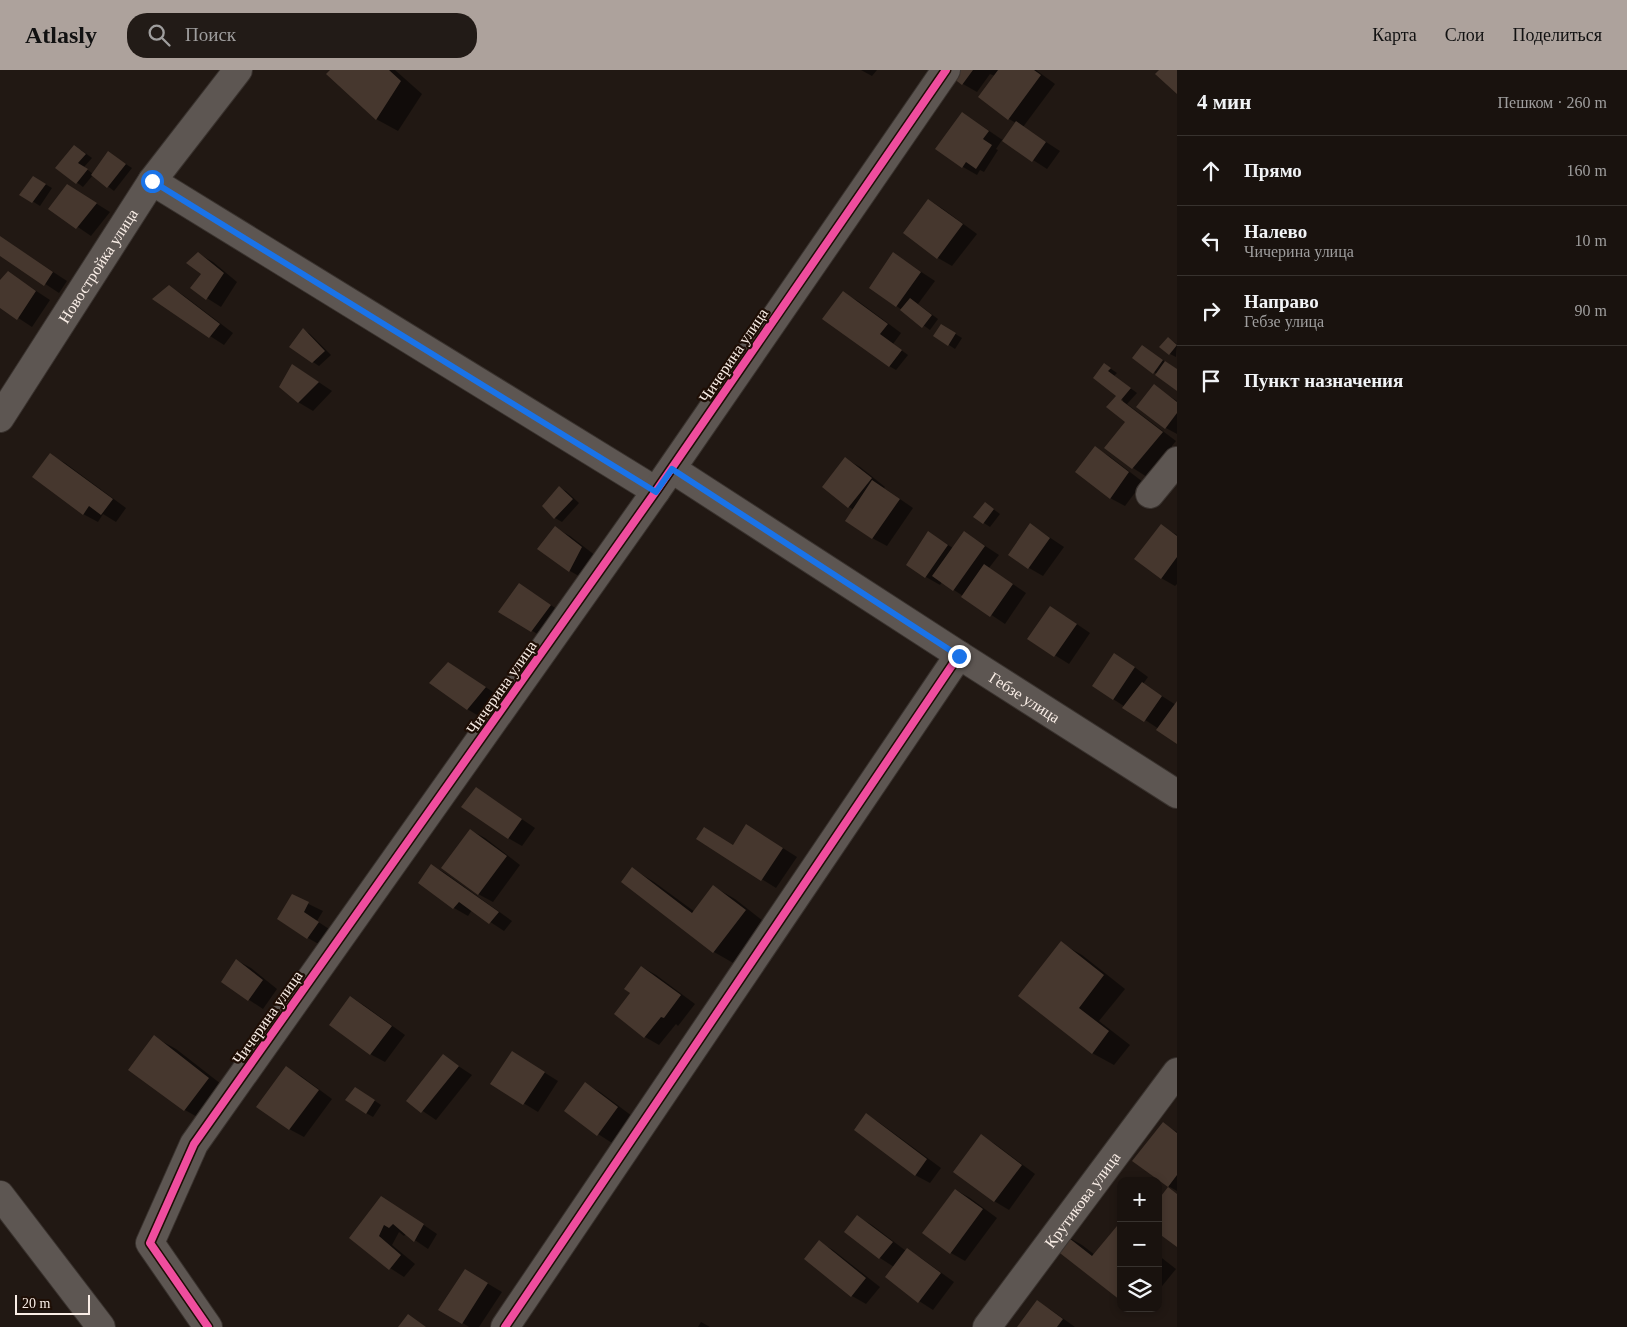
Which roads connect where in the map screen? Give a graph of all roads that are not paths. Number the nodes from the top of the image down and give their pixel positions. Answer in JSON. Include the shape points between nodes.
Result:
{"nodes":[{"id":1,"x":238,"y":70,"type":"edge"},
{"id":2,"x":946,"y":70,"type":"edge"},
{"id":3,"x":152,"y":181,"type":"junction"},
{"id":4,"x":0,"y":418,"type":"edge"},
{"id":5,"x":1177,"y":461,"type":"edge"},
{"id":6,"x":672,"y":469,"type":"junction"},
{"id":7,"x":656,"y":492,"type":"junction"},
{"id":8,"x":1150,"y":494,"type":"dead end"},
{"id":9,"x":959,"y":656,"type":"junction"},
{"id":10,"x":1177,"y":794,"type":"edge"},
{"id":11,"x":1177,"y":1072,"type":"edge"},
{"id":12,"x":0,"y":1195,"type":"edge"},
{"id":13,"x":101,"y":1327,"type":"edge"},
{"id":14,"x":208,"y":1327,"type":"edge"},
{"id":15,"x":505,"y":1327,"type":"edge"},
{"id":16,"x":987,"y":1327,"type":"edge"}],
"edges":[{"from":1,"to":3,"type":"street","name":"Новостройка улица"},
{"from":2,"to":6,"type":"street","name":"Чичерина улица"},
{"from":3,"to":4,"type":"street","name":"Новостройка улица"},
{"from":3,"to":7,"type":"street"},
{"from":5,"to":8,"type":"street"},
{"from":6,"to":7,"type":"street","name":"Чичерина улица"},
{"from":6,"to":9,"type":"street","name":"Гебзе улица"},
{"from":7,"to":14,"type":"street","name":"Чичерина улица","via":[[194,1144],[150,1243]]},
{"from":9,"to":10,"type":"street","name":"Гебзе улица"},
{"from":9,"to":15,"type":"street"},
{"from":11,"to":16,"type":"street","name":"Крутикова улица"},
{"from":12,"to":13,"type":"street"}]}
